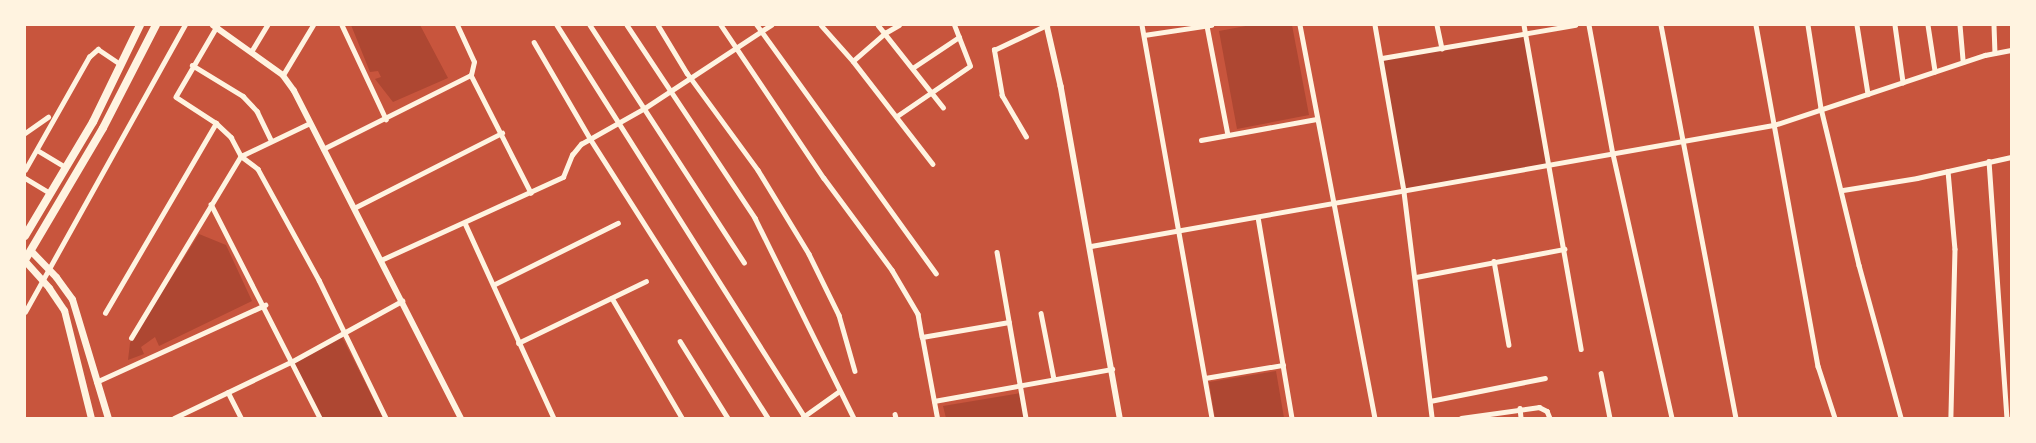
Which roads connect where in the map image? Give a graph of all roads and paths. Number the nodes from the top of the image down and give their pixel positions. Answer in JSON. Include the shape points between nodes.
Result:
{"nodes":[{"id":1,"x":156,"y":25,"type":"edge"},
{"id":2,"x":185,"y":25,"type":"edge"},
{"id":3,"x":267,"y":25,"type":"edge"},
{"id":4,"x":313,"y":25,"type":"edge"},
{"id":5,"x":342,"y":25,"type":"edge"},
{"id":6,"x":457,"y":25,"type":"edge"},
{"id":7,"x":557,"y":25,"type":"edge"},
{"id":8,"x":590,"y":25,"type":"edge"},
{"id":9,"x":627,"y":25,"type":"edge"},
{"id":10,"x":658,"y":25,"type":"edge"},
{"id":11,"x":721,"y":25,"type":"edge"},
{"id":12,"x":756,"y":25,"type":"edge"},
{"id":13,"x":771,"y":25,"type":"edge"},
{"id":14,"x":821,"y":25,"type":"edge"},
{"id":15,"x":878,"y":25,"type":"edge"},
{"id":16,"x":899,"y":25,"type":"edge"},
{"id":17,"x":954,"y":25,"type":"edge"},
{"id":18,"x":1047,"y":25,"type":"edge"},
{"id":19,"x":1142,"y":25,"type":"edge"},
{"id":20,"x":1209,"y":25,"type":"edge"},
{"id":21,"x":1300,"y":25,"type":"edge"},
{"id":22,"x":1375,"y":25,"type":"edge"},
{"id":23,"x":1437,"y":25,"type":"edge"},
{"id":24,"x":1524,"y":25,"type":"edge"},
{"id":25,"x":1575,"y":25,"type":"edge"},
{"id":26,"x":1589,"y":25,"type":"edge"},
{"id":27,"x":1660,"y":25,"type":"edge"},
{"id":28,"x":1756,"y":25,"type":"edge"},
{"id":29,"x":1808,"y":25,"type":"edge"},
{"id":30,"x":1857,"y":25,"type":"edge"},
{"id":31,"x":1895,"y":25,"type":"edge"},
{"id":32,"x":1928,"y":25,"type":"edge"},
{"id":33,"x":1960,"y":25,"type":"edge"},
{"id":34,"x":1994,"y":25,"type":"edge"},
{"id":35,"x":216,"y":26,"type":"edge"},
{"id":36,"x":138,"y":27,"type":"edge"},
{"id":37,"x":761,"y":32,"type":"junction"},
{"id":38,"x":885,"y":33,"type":"junction"},
{"id":39,"x":1525,"y":34,"type":"junction"},
{"id":40,"x":1144,"y":35,"type":"junction"},
{"id":41,"x":960,"y":37,"type":"junction"},
{"id":42,"x":534,"y":42,"type":"dead end"},
{"id":43,"x":736,"y":48,"type":"junction"},
{"id":44,"x":1442,"y":48,"type":"junction"},
{"id":45,"x":2011,"y":50,"type":"edge"},
{"id":46,"x":251,"y":52,"type":"junction"},
{"id":47,"x":1995,"y":53,"type":"junction"},
{"id":48,"x":1382,"y":58,"type":"junction"},
{"id":49,"x":853,"y":61,"type":"junction"},
{"id":50,"x":1963,"y":62,"type":"junction"},
{"id":51,"x":120,"y":63,"type":"junction"},
{"id":52,"x":192,"y":65,"type":"junction"},
{"id":53,"x":914,"y":67,"type":"junction"},
{"id":54,"x":1935,"y":71,"type":"junction"},
{"id":55,"x":283,"y":75,"type":"junction"},
{"id":56,"x":471,"y":75,"type":"junction"},
{"id":57,"x":691,"y":78,"type":"junction"},
{"id":58,"x":1903,"y":82,"type":"junction"},
{"id":59,"x":671,"y":91,"type":"junction"},
{"id":60,"x":932,"y":92,"type":"junction"},
{"id":61,"x":1868,"y":94,"type":"junction"},
{"id":62,"x":943,"y":107,"type":"dead end"},
{"id":63,"x":645,"y":108,"type":"junction"},
{"id":64,"x":1821,"y":108,"type":"junction"},
{"id":65,"x":897,"y":116,"type":"junction"},
{"id":66,"x":48,"y":117,"type":"dead end"},
{"id":67,"x":386,"y":119,"type":"junction"},
{"id":68,"x":1316,"y":119,"type":"junction"},
{"id":69,"x":216,"y":123,"type":"junction"},
{"id":70,"x":620,"y":123,"type":"junction"},
{"id":71,"x":310,"y":124,"type":"junction"},
{"id":72,"x":1774,"y":125,"type":"junction"},
{"id":73,"x":25,"y":133,"type":"edge"},
{"id":74,"x":502,"y":133,"type":"junction"},
{"id":75,"x":1228,"y":135,"type":"junction"},
{"id":76,"x":1026,"y":137,"type":"dead end"},
{"id":77,"x":271,"y":140,"type":"junction"},
{"id":78,"x":591,"y":140,"type":"junction"},
{"id":79,"x":1201,"y":140,"type":"dead end"},
{"id":80,"x":1682,"y":142,"type":"junction"},
{"id":81,"x":323,"y":149,"type":"junction"},
{"id":82,"x":37,"y":150,"type":"junction"},
{"id":83,"x":1613,"y":154,"type":"junction"},
{"id":84,"x":240,"y":156,"type":"junction"},
{"id":85,"x":2011,"y":157,"type":"edge"},
{"id":86,"x":1989,"y":161,"type":"junction"},
{"id":87,"x":933,"y":164,"type":"dead end"},
{"id":88,"x":1549,"y":166,"type":"junction"},
{"id":89,"x":65,"y":167,"type":"junction"},
{"id":90,"x":25,"y":170,"type":"edge"},
{"id":91,"x":1948,"y":171,"type":"junction"},
{"id":92,"x":25,"y":178,"type":"edge"},
{"id":93,"x":1843,"y":190,"type":"junction"},
{"id":94,"x":1404,"y":192,"type":"junction"},
{"id":95,"x":50,"y":193,"type":"junction"},
{"id":96,"x":532,"y":193,"type":"junction"},
{"id":97,"x":1331,"y":202,"type":"junction"},
{"id":98,"x":211,"y":204,"type":"junction"},
{"id":99,"x":354,"y":208,"type":"junction"},
{"id":100,"x":1258,"y":217,"type":"junction"},
{"id":101,"x":465,"y":223,"type":"junction"},
{"id":102,"x":618,"y":223,"type":"dead end"},
{"id":103,"x":1179,"y":230,"type":"junction"},
{"id":104,"x":25,"y":236,"type":"edge"},
{"id":105,"x":1091,"y":246,"type":"junction"},
{"id":106,"x":1564,"y":249,"type":"junction"},
{"id":107,"x":31,"y":251,"type":"junction"},
{"id":108,"x":997,"y":252,"type":"dead end"},
{"id":109,"x":381,"y":260,"type":"junction"},
{"id":110,"x":25,"y":261,"type":"edge"},
{"id":111,"x":744,"y":262,"type":"dead end"},
{"id":112,"x":1494,"y":262,"type":"junction"},
{"id":113,"x":49,"y":270,"type":"junction"},
{"id":114,"x":936,"y":274,"type":"dead end"},
{"id":115,"x":1416,"y":277,"type":"junction"},
{"id":116,"x":646,"y":281,"type":"dead end"},
{"id":117,"x":44,"y":282,"type":"junction"},
{"id":118,"x":495,"y":284,"type":"junction"},
{"id":119,"x":612,"y":298,"type":"junction"},
{"id":120,"x":402,"y":301,"type":"junction"},
{"id":121,"x":265,"y":305,"type":"junction"},
{"id":122,"x":25,"y":312,"type":"edge"},
{"id":123,"x":105,"y":313,"type":"dead end"},
{"id":124,"x":1041,"y":314,"type":"dead end"},
{"id":125,"x":1009,"y":322,"type":"junction"},
{"id":126,"x":342,"y":332,"type":"junction"},
{"id":127,"x":922,"y":337,"type":"junction"},
{"id":128,"x":131,"y":338,"type":"dead end"},
{"id":129,"x":680,"y":341,"type":"dead end"},
{"id":130,"x":518,"y":344,"type":"junction"},
{"id":131,"x":1509,"y":345,"type":"dead end"},
{"id":132,"x":1581,"y":349,"type":"dead end"},
{"id":133,"x":291,"y":362,"type":"junction"},
{"id":134,"x":1283,"y":365,"type":"junction"},
{"id":135,"x":1112,"y":369,"type":"junction"},
{"id":136,"x":855,"y":371,"type":"dead end"},
{"id":137,"x":1601,"y":373,"type":"dead end"},
{"id":138,"x":1205,"y":378,"type":"junction"},
{"id":139,"x":1545,"y":378,"type":"dead end"},
{"id":140,"x":1054,"y":379,"type":"junction"},
{"id":141,"x":96,"y":382,"type":"junction"},
{"id":142,"x":1020,"y":385,"type":"junction"},
{"id":143,"x":228,"y":392,"type":"junction"},
{"id":144,"x":838,"y":392,"type":"junction"},
{"id":145,"x":934,"y":401,"type":"junction"},
{"id":146,"x":1430,"y":401,"type":"junction"},
{"id":147,"x":1520,"y":408,"type":"junction"},
{"id":148,"x":803,"y":417,"type":"edge"},
{"id":149,"x":1478,"y":417,"type":"edge"},
{"id":150,"x":91,"y":418,"type":"edge"},
{"id":151,"x":108,"y":418,"type":"edge"},
{"id":152,"x":174,"y":418,"type":"edge"},
{"id":153,"x":241,"y":418,"type":"edge"},
{"id":154,"x":320,"y":418,"type":"edge"},
{"id":155,"x":386,"y":418,"type":"edge"},
{"id":156,"x":461,"y":418,"type":"edge"},
{"id":157,"x":554,"y":418,"type":"edge"},
{"id":158,"x":682,"y":418,"type":"edge"},
{"id":159,"x":728,"y":418,"type":"edge"},
{"id":160,"x":768,"y":418,"type":"edge"},
{"id":161,"x":854,"y":418,"type":"edge"},
{"id":162,"x":937,"y":418,"type":"edge"},
{"id":163,"x":1026,"y":418,"type":"edge"},
{"id":164,"x":1120,"y":418,"type":"edge"},
{"id":165,"x":1212,"y":418,"type":"edge"},
{"id":166,"x":1292,"y":418,"type":"edge"},
{"id":167,"x":1375,"y":418,"type":"edge"},
{"id":168,"x":1432,"y":418,"type":"edge"},
{"id":169,"x":1461,"y":418,"type":"edge"},
{"id":170,"x":1521,"y":418,"type":"edge"},
{"id":171,"x":1550,"y":418,"type":"edge"},
{"id":172,"x":1610,"y":418,"type":"edge"},
{"id":173,"x":1672,"y":418,"type":"edge"},
{"id":174,"x":1736,"y":418,"type":"edge"},
{"id":175,"x":1835,"y":418,"type":"edge"},
{"id":176,"x":1901,"y":418,"type":"edge"},
{"id":177,"x":1951,"y":418,"type":"edge"},
{"id":178,"x":2006,"y":418,"type":"edge"}],
"edges":[{"from":1,"to":107,"type":"highway","via":[[103,128]]},
{"from":2,"to":113,"type":"street"},
{"from":3,"to":46,"type":"street"},
{"from":4,"to":55,"type":"street"},
{"from":5,"to":67,"type":"street"},
{"from":6,"to":56,"type":"street","via":[[474,62]]},
{"from":7,"to":70,"type":"street"},
{"from":8,"to":63,"type":"street"},
{"from":9,"to":59,"type":"street"},
{"from":10,"to":57,"type":"street"},
{"from":11,"to":43,"type":"street"},
{"from":12,"to":37,"type":"street"},
{"from":13,"to":37,"type":"street"},
{"from":14,"to":49,"type":"street"},
{"from":15,"to":38,"type":"street"},
{"from":16,"to":38,"type":"street"},
{"from":17,"to":41,"type":"street"},
{"from":18,"to":76,"type":"street","via":[[994,50],[1002,96]]},
{"from":18,"to":105,"type":"street"},
{"from":19,"to":40,"type":"street"},
{"from":20,"to":40,"type":"street"},
{"from":20,"to":75,"type":"street"},
{"from":21,"to":68,"type":"street"},
{"from":22,"to":48,"type":"street"},
{"from":23,"to":44,"type":"street"},
{"from":24,"to":39,"type":"street"},
{"from":25,"to":39,"type":"street"},
{"from":26,"to":83,"type":"street"},
{"from":27,"to":80,"type":"street"},
{"from":28,"to":72,"type":"street"},
{"from":29,"to":64,"type":"street"},
{"from":30,"to":61,"type":"street"},
{"from":31,"to":58,"type":"street"},
{"from":32,"to":54,"type":"street"},
{"from":33,"to":50,"type":"street"},
{"from":34,"to":47,"type":"street"},
{"from":35,"to":46,"type":"street"},
{"from":35,"to":52,"type":"street"},
{"from":36,"to":51,"type":"highway"},
{"from":37,"to":43,"type":"street"},
{"from":37,"to":114,"type":"street"},
{"from":38,"to":49,"type":"street"},
{"from":38,"to":53,"type":"street"},
{"from":39,"to":44,"type":"street"},
{"from":39,"to":88,"type":"street"},
{"from":40,"to":103,"type":"street"},
{"from":41,"to":53,"type":"street"},
{"from":41,"to":60,"type":"street","via":[[970,66]]},
{"from":42,"to":78,"type":"street"},
{"from":43,"to":57,"type":"street"},
{"from":43,"to":127,"type":"street","via":[[824,178],[892,270],[918,314]]},
{"from":44,"to":48,"type":"street"},
{"from":45,"to":47,"type":"street"},
{"from":46,"to":55,"type":"street"},
{"from":47,"to":50,"type":"street"},
{"from":48,"to":94,"type":"street"},
{"from":49,"to":65,"type":"street"},
{"from":50,"to":54,"type":"street"},
{"from":51,"to":82,"type":"street","via":[[98,49],[89,57]]},
{"from":51,"to":89,"type":"highway","via":[[93,122]]},
{"from":52,"to":69,"type":"street","via":[[176,96]]},
{"from":52,"to":77,"type":"street","via":[[243,96],[257,111]]},
{"from":53,"to":60,"type":"street"},
{"from":54,"to":58,"type":"street"},
{"from":55,"to":71,"type":"street"},
{"from":56,"to":67,"type":"street"},
{"from":56,"to":74,"type":"street"},
{"from":57,"to":59,"type":"street"},
{"from":57,"to":136,"type":"street","via":[[758,170],[809,254],[839,315]]},
{"from":58,"to":61,"type":"street"},
{"from":59,"to":63,"type":"street"},
{"from":59,"to":144,"type":"street","via":[[755,218]]},
{"from":60,"to":62,"type":"street"},
{"from":60,"to":65,"type":"street"},
{"from":61,"to":64,"type":"street"},
{"from":63,"to":70,"type":"street"},
{"from":63,"to":111,"type":"street"},
{"from":64,"to":72,"type":"street"},
{"from":64,"to":93,"type":"street"},
{"from":65,"to":87,"type":"street"},
{"from":66,"to":73,"type":"street"},
{"from":67,"to":81,"type":"street"},
{"from":68,"to":75,"type":"street"},
{"from":68,"to":97,"type":"street"},
{"from":69,"to":84,"type":"street","via":[[231,137]]},
{"from":69,"to":123,"type":"street"},
{"from":70,"to":78,"type":"street"},
{"from":70,"to":148,"type":"street"},
{"from":71,"to":77,"type":"street"},
{"from":71,"to":81,"type":"street"},
{"from":72,"to":80,"type":"street"},
{"from":72,"to":175,"type":"street","via":[[1818,366]]},
{"from":74,"to":96,"type":"street"},
{"from":74,"to":99,"type":"street"},
{"from":75,"to":79,"type":"street"},
{"from":77,"to":84,"type":"street"},
{"from":78,"to":96,"type":"street","via":[[575,149],[563,178]]},
{"from":78,"to":160,"type":"street"},
{"from":80,"to":83,"type":"street"},
{"from":80,"to":174,"type":"street"},
{"from":81,"to":99,"type":"street"},
{"from":82,"to":89,"type":"street"},
{"from":82,"to":90,"type":"street"},
{"from":83,"to":88,"type":"street"},
{"from":83,"to":173,"type":"street"},
{"from":84,"to":98,"type":"street"},
{"from":84,"to":126,"type":"street","via":[[258,169],[319,280]]},
{"from":85,"to":86,"type":"street"},
{"from":86,"to":91,"type":"street"},
{"from":86,"to":178,"type":"street"},
{"from":88,"to":94,"type":"street"},
{"from":88,"to":106,"type":"street"},
{"from":89,"to":95,"type":"highway"},
{"from":91,"to":93,"type":"street"},
{"from":91,"to":177,"type":"street","via":[[1955,249]]},
{"from":92,"to":95,"type":"street"},
{"from":93,"to":176,"type":"street","via":[[1858,265]]},
{"from":94,"to":97,"type":"street"},
{"from":94,"to":115,"type":"street"},
{"from":95,"to":104,"type":"highway"},
{"from":96,"to":101,"type":"street"},
{"from":97,"to":100,"type":"street"},
{"from":97,"to":167,"type":"street","via":[[1353,292]]},
{"from":98,"to":121,"type":"street"},
{"from":98,"to":128,"type":"street"},
{"from":99,"to":109,"type":"street"},
{"from":100,"to":103,"type":"street"},
{"from":100,"to":134,"type":"street"},
{"from":101,"to":109,"type":"street"},
{"from":101,"to":118,"type":"street"},
{"from":102,"to":118,"type":"street"},
{"from":103,"to":105,"type":"street"},
{"from":103,"to":138,"type":"street"},
{"from":105,"to":135,"type":"street"},
{"from":106,"to":112,"type":"street"},
{"from":106,"to":132,"type":"street"},
{"from":107,"to":110,"type":"highway"},
{"from":107,"to":113,"type":"main road"},
{"from":108,"to":125,"type":"street"},
{"from":109,"to":120,"type":"street"},
{"from":110,"to":117,"type":"main road"},
{"from":112,"to":115,"type":"street"},
{"from":112,"to":131,"type":"street"},
{"from":113,"to":117,"type":"street"},
{"from":113,"to":141,"type":"main road","via":[[72,299]]},
{"from":115,"to":146,"type":"street"},
{"from":116,"to":119,"type":"street"},
{"from":117,"to":122,"type":"street"},
{"from":117,"to":150,"type":"main road","via":[[64,310]]},
{"from":118,"to":130,"type":"street"},
{"from":119,"to":130,"type":"street"},
{"from":119,"to":158,"type":"street"},
{"from":120,"to":126,"type":"street"},
{"from":120,"to":156,"type":"street"},
{"from":121,"to":133,"type":"street"},
{"from":121,"to":141,"type":"street"},
{"from":124,"to":140,"type":"street"},
{"from":125,"to":127,"type":"street"},
{"from":125,"to":142,"type":"street"},
{"from":126,"to":133,"type":"street"},
{"from":126,"to":155,"type":"street"},
{"from":127,"to":145,"type":"street"},
{"from":129,"to":159,"type":"street"},
{"from":130,"to":157,"type":"street"},
{"from":133,"to":143,"type":"street"},
{"from":133,"to":154,"type":"street"},
{"from":134,"to":138,"type":"street"},
{"from":134,"to":166,"type":"street"},
{"from":135,"to":140,"type":"street"},
{"from":135,"to":164,"type":"street"},
{"from":137,"to":172,"type":"street"},
{"from":138,"to":165,"type":"street"},
{"from":139,"to":146,"type":"street"},
{"from":140,"to":142,"type":"street"},
{"from":141,"to":151,"type":"main road"},
{"from":142,"to":145,"type":"street"},
{"from":142,"to":163,"type":"street"},
{"from":143,"to":152,"type":"street"},
{"from":143,"to":153,"type":"street"},
{"from":144,"to":148,"type":"street"},
{"from":144,"to":161,"type":"street"},
{"from":145,"to":162,"type":"street"},
{"from":146,"to":168,"type":"street"},
{"from":147,"to":149,"type":"street"},
{"from":147,"to":170,"type":"street"},
{"from":147,"to":171,"type":"street","via":[[1544,408]]},
{"from":149,"to":169,"type":"street"}]}
